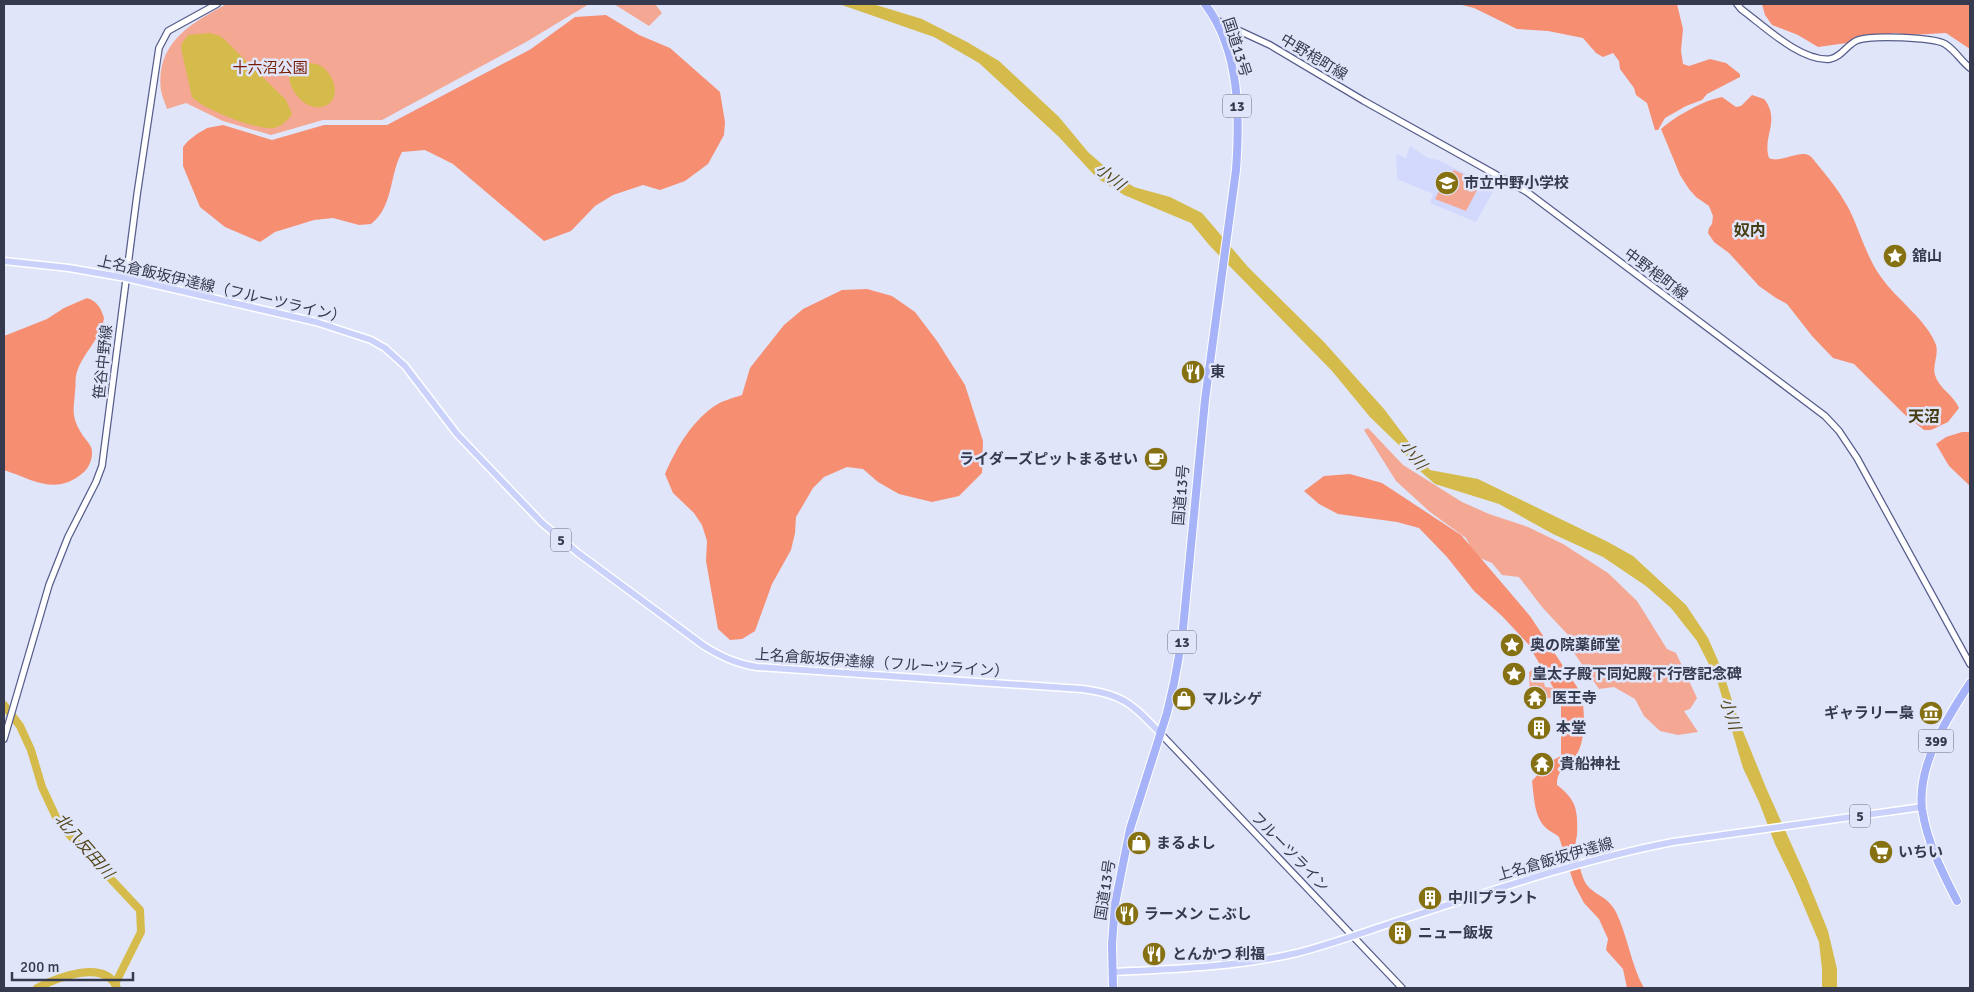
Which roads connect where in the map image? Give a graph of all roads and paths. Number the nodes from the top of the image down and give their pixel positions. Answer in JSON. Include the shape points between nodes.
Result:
{"nodes":[{"id":1,"x":217,"y":4,"type":"edge"},
{"id":2,"x":1205,"y":4,"type":"edge"},
{"id":3,"x":1737,"y":4,"type":"edge"},
{"id":4,"x":1216,"y":20,"type":"junction"},
{"id":5,"x":1970,"y":68,"type":"edge"},
{"id":6,"x":4,"y":261,"type":"edge"},
{"id":7,"x":126,"y":278,"type":"junction"},
{"id":8,"x":1970,"y":664,"type":"edge"},
{"id":9,"x":1970,"y":683,"type":"edge"},
{"id":10,"x":1160,"y":732,"type":"junction"},
{"id":11,"x":4,"y":739,"type":"edge"},
{"id":12,"x":1922,"y":807,"type":"junction"},
{"id":13,"x":1957,"y":902,"type":"dead end"},
{"id":14,"x":1353,"y":936,"type":"junction"},
{"id":15,"x":1113,"y":972,"type":"junction"},
{"id":16,"x":1113,"y":988,"type":"edge"},
{"id":17,"x":1402,"y":988,"type":"edge"}],
"edges":[{"from":1,"to":7,"type":"street","name":"笹谷中野線","via":[[168,31],[159,48]]},
{"from":2,"to":4,"type":"highway","name":"国道13号","number":"13"},
{"from":3,"to":5,"type":"street","via":[[1796,50],[1810,56],[1837,57],[1848,45],[1861,39],[1932,40],[1947,45]]},
{"from":4,"to":8,"type":"street","name":"中野梍町線","via":[[1270,45],[1526,192],[1824,416],[1839,431],[1857,458]]},
{"from":4,"to":10,"type":"highway","name":"国道13号","number":"13","via":[[1232,67],[1237,107],[1237,161],[1202,420],[1182,639]]},
{"from":6,"to":7,"type":"main road","name":"上名倉飯坂伊達線（フルーツライン）","number":"5"},
{"from":7,"to":10,"type":"main road","name":"上名倉飯坂伊達線（フルーツライン）","number":"5","via":[[316,322],[379,344],[405,366],[457,434],[557,537],[727,660],[757,667],[1106,692],[1130,704]]},
{"from":7,"to":11,"type":"street","name":"笹谷中野線","via":[[102,466],[49,585]]},
{"from":9,"to":12,"type":"highway","number":"399","via":[[1934,746],[1926,772]]},
{"from":10,"to":14,"type":"street","name":"フルーツライン"},
{"from":10,"to":15,"type":"highway","name":"国道13号","number":"13","via":[[1130,829],[1115,904]]},
{"from":12,"to":13,"type":"highway","number":"399","via":[[1932,848]]},
{"from":12,"to":14,"type":"main road","name":"上名倉飯坂伊達線","number":"5","via":[[1673,842],[1584,862]]},
{"from":14,"to":15,"type":"main road","name":"上名倉飯坂伊達線","number":"5","via":[[1297,953],[1254,961]]},
{"from":14,"to":17,"type":"street","name":"フルーツライン"},
{"from":15,"to":16,"type":"highway","name":"国道13号","number":"13"}]}
